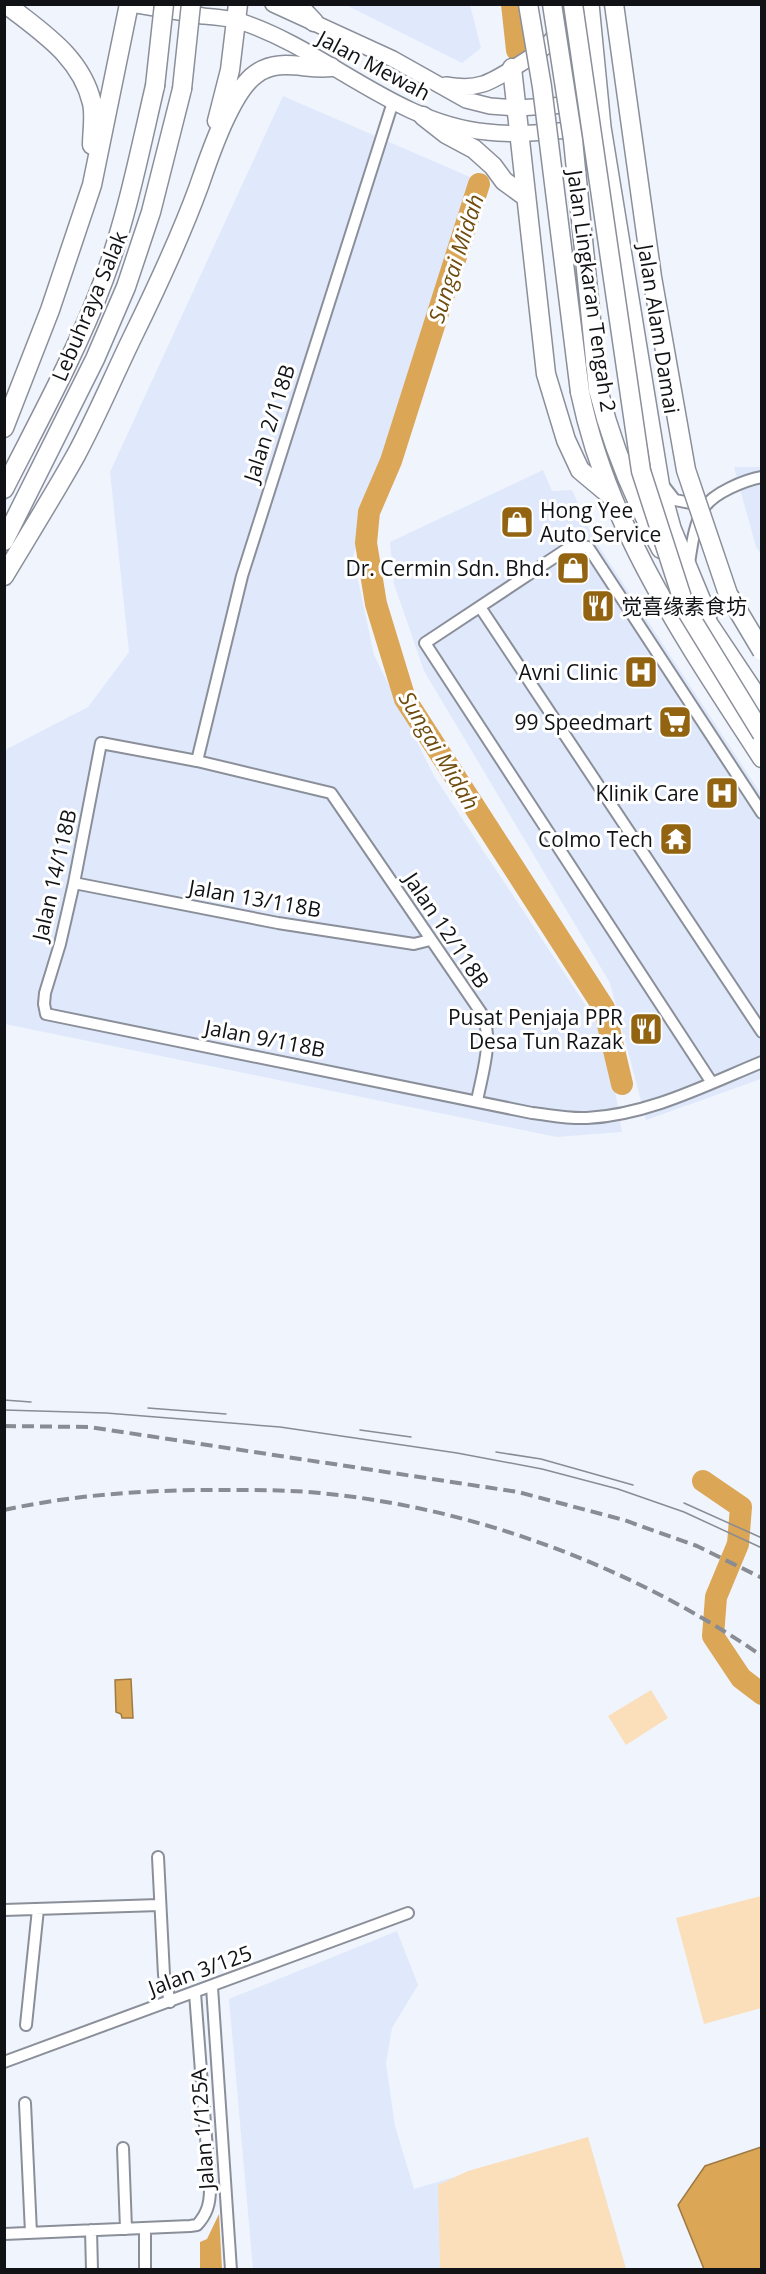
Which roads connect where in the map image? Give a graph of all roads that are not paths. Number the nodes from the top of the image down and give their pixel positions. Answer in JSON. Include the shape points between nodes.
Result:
{"nodes":[{"id":1,"x":6,"y":4,"type":"edge"},
{"id":2,"x":130,"y":4,"type":"edge"},
{"id":3,"x":165,"y":4,"type":"edge"},
{"id":4,"x":191,"y":4,"type":"edge"},
{"id":5,"x":273,"y":4,"type":"edge"},
{"id":6,"x":297,"y":4,"type":"edge"},
{"id":7,"x":528,"y":4,"type":"edge"},
{"id":8,"x":552,"y":4,"type":"edge"},
{"id":9,"x":564,"y":4,"type":"edge"},
{"id":10,"x":573,"y":4,"type":"edge"},
{"id":11,"x":591,"y":4,"type":"edge"},
{"id":12,"x":614,"y":4,"type":"edge"},
{"id":13,"x":238,"y":13,"type":"edge"},
{"id":14,"x":314,"y":22,"type":"junction"},
{"id":15,"x":331,"y":67,"type":"junction"},
{"id":16,"x":512,"y":68,"type":"junction"},
{"id":17,"x":433,"y":83,"type":"junction"},
{"id":18,"x":393,"y":102,"type":"junction"},
{"id":19,"x":602,"y":103,"type":"junction"},
{"id":20,"x":517,"y":108,"type":"junction"},
{"id":21,"x":423,"y":116,"type":"junction"},
{"id":22,"x":603,"y":127,"type":"junction"},
{"id":23,"x":520,"y":134,"type":"junction"},
{"id":24,"x":209,"y":158,"type":"junction"},
{"id":25,"x":92,"y":185,"type":"junction"},
{"id":26,"x":526,"y":197,"type":"junction"},
{"id":27,"x":589,"y":391,"type":"junction"},
{"id":28,"x":4,"y":428,"type":"edge"},
{"id":29,"x":762,"y":477,"type":"edge"},
{"id":30,"x":662,"y":484,"type":"junction"},
{"id":31,"x":4,"y":489,"type":"edge"},
{"id":32,"x":611,"y":496,"type":"junction"},
{"id":33,"x":705,"y":506,"type":"junction"},
{"id":34,"x":4,"y":541,"type":"edge"},
{"id":35,"x":688,"y":566,"type":"junction"},
{"id":36,"x":4,"y":576,"type":"edge"},
{"id":37,"x":480,"y":607,"type":"junction"},
{"id":38,"x":724,"y":650,"type":"junction"},
{"id":39,"x":762,"y":651,"type":"edge"},
{"id":40,"x":762,"y":704,"type":"edge"},
{"id":41,"x":762,"y":734,"type":"edge"},
{"id":42,"x":762,"y":758,"type":"edge"},
{"id":43,"x":197,"y":761,"type":"junction"},
{"id":44,"x":762,"y":813,"type":"edge"},
{"id":45,"x":74,"y":883,"type":"junction"},
{"id":46,"x":429,"y":940,"type":"junction"},
{"id":47,"x":46,"y":1014,"type":"joint"},
{"id":48,"x":762,"y":1032,"type":"edge"},
{"id":49,"x":762,"y":1062,"type":"edge"},
{"id":50,"x":712,"y":1083,"type":"junction"},
{"id":51,"x":477,"y":1101,"type":"junction"},
{"id":52,"x":158,"y":1857,"type":"dead end"},
{"id":53,"x":159,"y":1905,"type":"junction"},
{"id":54,"x":38,"y":1909,"type":"junction"},
{"id":55,"x":4,"y":1910,"type":"edge"},
{"id":56,"x":408,"y":1913,"type":"dead end"},
{"id":57,"x":212,"y":1987,"type":"junction"},
{"id":58,"x":195,"y":1993,"type":"junction"},
{"id":59,"x":170,"y":2002,"type":"junction"},
{"id":60,"x":26,"y":2025,"type":"dead end"},
{"id":61,"x":4,"y":2062,"type":"edge"},
{"id":62,"x":25,"y":2103,"type":"dead end"},
{"id":63,"x":123,"y":2148,"type":"dead end"},
{"id":64,"x":145,"y":2228,"type":"junction"},
{"id":65,"x":126,"y":2229,"type":"junction"},
{"id":66,"x":91,"y":2230,"type":"junction"},
{"id":67,"x":31,"y":2233,"type":"junction"},
{"id":68,"x":4,"y":2234,"type":"edge"},
{"id":69,"x":92,"y":2270,"type":"edge"},
{"id":70,"x":146,"y":2270,"type":"edge"},
{"id":71,"x":231,"y":2270,"type":"edge"}],
"edges":[{"from":1,"to":25,"type":"highway","via":[[57,44],[81,73],[92,104]]},
{"from":2,"to":13,"type":"street","name":"Jalan Mewah"},
{"from":2,"to":25,"type":"highway"},
{"from":3,"to":31,"type":"highway","name":"Lebuhraya Salak","bridge":true,"via":[[156,86],[104,278],[74,349]]},
{"from":4,"to":34,"type":"highway","name":"Lebuhraya Salak","bridge":true,"via":[[182,89],[152,212],[126,287]]},
{"from":5,"to":14,"type":"street","name":"Jalan Mewah"},
{"from":6,"to":14,"type":"highway"},
{"from":7,"to":27,"type":"highway","name":"Jalan Lingkaran Tengah 2","bridge":true},
{"from":8,"to":27,"type":"highway","name":"Jalan Lingkaran Tengah 2","bridge":true,"via":[[573,140]]},
{"from":9,"to":16,"type":"street","via":[[560,28],[549,44]]},
{"from":10,"to":41,"type":"highway","bridge":true,"via":[[641,471],[686,610]]},
{"from":11,"to":19,"type":"street","name":"Jalan Alam Damai"},
{"from":12,"to":39,"type":"highway","bridge":true,"via":[[652,277],[686,470],[728,594]]},
{"from":13,"to":15,"type":"street","name":"Jalan Mewah"},
{"from":13,"to":24,"type":"highway","via":[[230,70]]},
{"from":14,"to":17,"type":"street","name":"Jalan Mewah","via":[[393,59]]},
{"from":15,"to":18,"type":"street","name":"Jalan Mewah"},
{"from":15,"to":24,"type":"highway","via":[[316,69],[293,64],[256,73],[237,96]]},
{"from":16,"to":17,"type":"street","via":[[484,84],[463,88]]},
{"from":16,"to":20,"type":"highway"},
{"from":17,"to":20,"type":"street","name":"Jalan Mewah","via":[[466,100]]},
{"from":18,"to":21,"type":"street","name":"Jalan Mewah"},
{"from":18,"to":43,"type":"street","name":"Jalan 2/118B","via":[[242,576]]},
{"from":19,"to":20,"type":"street","name":"Jalan Mewah"},
{"from":19,"to":22,"type":"street","name":"Jalan Alam Damai"},
{"from":20,"to":23,"type":"highway"},
{"from":21,"to":23,"type":"street","name":"Jalan Mewah","via":[[486,132]]},
{"from":21,"to":26,"type":"highway","via":[[474,149],[504,181]]},
{"from":22,"to":23,"type":"street","name":"Jalan Mewah"},
{"from":22,"to":30,"type":"street","name":"Jalan Alam Damai"},
{"from":23,"to":26,"type":"highway"},
{"from":24,"to":36,"type":"highway","via":[[165,272],[77,453]]},
{"from":25,"to":28,"type":"highway","via":[[50,310]]},
{"from":26,"to":32,"type":"highway","via":[[542,348],[555,407],[580,470]]},
{"from":27,"to":32,"type":"highway","name":"Jalan Lingkaran Tengah 2","via":[[591,439]]},
{"from":27,"to":38,"type":"highway","name":"Jalan Lingkaran Tengah 2","via":[[639,507]]},
{"from":29,"to":33,"type":"street","via":[[735,486]]},
{"from":30,"to":33,"type":"street","via":[[675,500]]},
{"from":30,"to":35,"type":"street","name":"Jalan Alam Damai"},
{"from":32,"to":42,"type":"highway","name":"Jalan Lingkaran Tengah 2","via":[[669,614]]},
{"from":33,"to":35,"type":"street","via":[[692,540]]},
{"from":35,"to":38,"type":"street","name":"Jalan Alam Damai"},
{"from":37,"to":44,"type":"street","via":[[567,549],[588,547]]},
{"from":37,"to":48,"type":"street"},
{"from":37,"to":50,"type":"street","via":[[425,643]]},
{"from":38,"to":40,"type":"highway","name":"Jalan Lingkaran Tengah 2"},
{"from":43,"to":45,"type":"street","name":"Jalan 14/118B","via":[[101,743]]},
{"from":43,"to":46,"type":"street","name":"Jalan 12/118B","via":[[332,793]]},
{"from":45,"to":46,"type":"street","name":"Jalan 13/118B","via":[[290,925],[414,944]]},
{"from":45,"to":47,"type":"street","name":"Jalan 14/118B","via":[[45,993]]},
{"from":46,"to":51,"type":"street","name":"Jalan 12/118B","via":[[487,1025]]},
{"from":47,"to":51,"type":"street","name":"Jalan 9/118B"},
{"from":49,"to":50,"type":"street","name":"Jalan 9/118B"},
{"from":50,"to":51,"type":"street","name":"Jalan 9/118B","via":[[624,1114],[586,1118]]},
{"from":52,"to":53,"type":"street"},
{"from":53,"to":54,"type":"street"},
{"from":53,"to":59,"type":"street"},
{"from":54,"to":55,"type":"street"},
{"from":54,"to":60,"type":"street"},
{"from":56,"to":57,"type":"street","name":"Jalan 3/125"},
{"from":57,"to":58,"type":"street","name":"Jalan 3/125"},
{"from":57,"to":71,"type":"street","name":"Jalan 1/125A"},
{"from":58,"to":59,"type":"street","name":"Jalan 3/125"},
{"from":58,"to":64,"type":"street","via":[[210,2195],[204,2217],[197,2225]]},
{"from":59,"to":61,"type":"street","name":"Jalan 3/125"},
{"from":62,"to":67,"type":"street"},
{"from":63,"to":65,"type":"street"},
{"from":64,"to":65,"type":"street"},
{"from":64,"to":70,"type":"street"},
{"from":65,"to":66,"type":"street"},
{"from":66,"to":67,"type":"street"},
{"from":66,"to":69,"type":"street"},
{"from":67,"to":68,"type":"street"}]}
